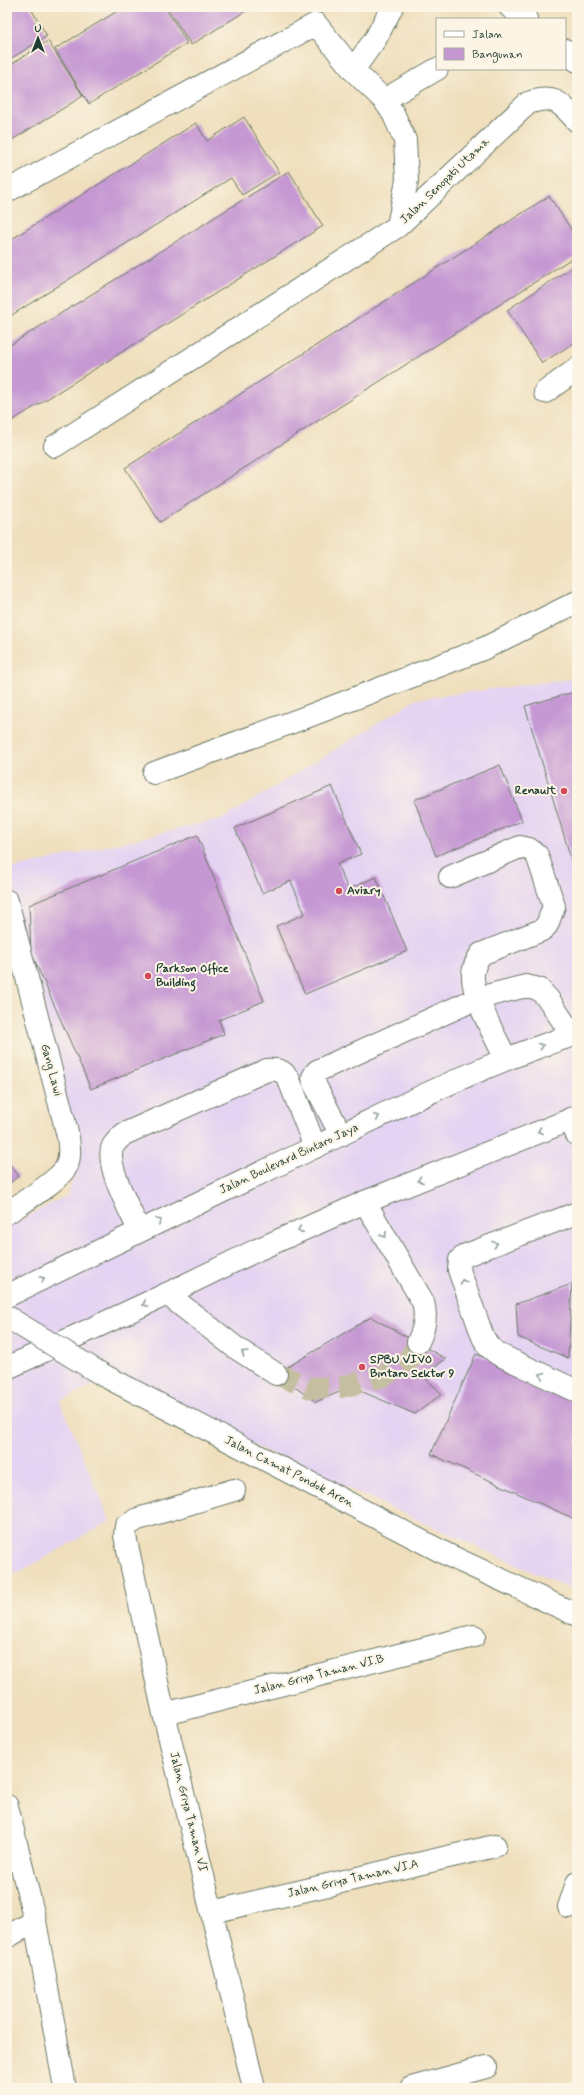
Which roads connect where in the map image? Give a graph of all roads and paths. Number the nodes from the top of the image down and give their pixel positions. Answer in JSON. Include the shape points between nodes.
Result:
{"nodes":[{"id":1,"x":392,"y":7,"type":"edge"},
{"id":2,"x":510,"y":7,"type":"edge"},
{"id":3,"x":318,"y":15,"type":"edge"},
{"id":4,"x":525,"y":18,"type":"edge"},
{"id":5,"x":566,"y":51,"type":"edge"},
{"id":6,"x":577,"y":61,"type":"edge"},
{"id":7,"x":353,"y":70,"type":"junction"},
{"id":8,"x":436,"y":70,"type":"edge"},
{"id":9,"x":384,"y":100,"type":"junction"},
{"id":10,"x":577,"y":120,"type":"edge"},
{"id":11,"x":7,"y":191,"type":"edge"},
{"id":12,"x":398,"y":226,"type":"junction"},
{"id":13,"x":577,"y":369,"type":"edge"},
{"id":14,"x":545,"y":392,"type":"dead end"},
{"id":15,"x":55,"y":446,"type":"dead end"},
{"id":16,"x":577,"y":602,"type":"edge"},
{"id":17,"x":154,"y":773,"type":"dead end"},
{"id":18,"x":450,"y":877,"type":"dead end"},
{"id":19,"x":7,"y":901,"type":"edge"},
{"id":20,"x":478,"y":998,"type":"junction"},
{"id":21,"x":575,"y":1034,"type":"edge"},
{"id":22,"x":506,"y":1059,"type":"junction"},
{"id":23,"x":575,"y":1124,"type":"edge"},
{"id":24,"x":341,"y":1135,"type":"junction"},
{"id":25,"x":315,"y":1147,"type":"junction"},
{"id":26,"x":365,"y":1202,"type":"junction"},
{"id":27,"x":577,"y":1213,"type":"edge"},
{"id":28,"x":7,"y":1214,"type":"edge"},
{"id":29,"x":139,"y":1230,"type":"junction"},
{"id":30,"x":167,"y":1294,"type":"junction"},
{"id":31,"x":7,"y":1296,"type":"edge"},
{"id":32,"x":7,"y":1317,"type":"edge"},
{"id":33,"x":418,"y":1342,"type":"tunnel mouth"},
{"id":34,"x":7,"y":1368,"type":"edge"},
{"id":35,"x":276,"y":1374,"type":"tunnel mouth"},
{"id":36,"x":577,"y":1391,"type":"edge"},
{"id":37,"x":234,"y":1490,"type":"dead end"},
{"id":38,"x":577,"y":1615,"type":"edge"},
{"id":39,"x":474,"y":1636,"type":"dead end"},
{"id":40,"x":164,"y":1714,"type":"junction"},
{"id":41,"x":7,"y":1806,"type":"edge"},
{"id":42,"x":495,"y":1846,"type":"dead end"},
{"id":43,"x":577,"y":1883,"type":"edge"},
{"id":44,"x":569,"y":1907,"type":"dead end"},
{"id":45,"x":212,"y":1912,"type":"junction"},
{"id":46,"x":35,"y":1921,"type":"junction"},
{"id":47,"x":7,"y":1938,"type":"edge"},
{"id":48,"x":486,"y":2067,"type":"dead end"},
{"id":49,"x":65,"y":2088,"type":"edge"},
{"id":50,"x":254,"y":2088,"type":"edge"},
{"id":51,"x":411,"y":2088,"type":"edge"}],
"edges":[{"from":1,"to":7,"type":"street","via":[[376,38]]},
{"from":2,"to":4,"type":"street"},
{"from":3,"to":7,"type":"street","name":"Jalan Senopati Utama"},
{"from":3,"to":11,"type":"street"},
{"from":5,"to":6,"type":"street"},
{"from":7,"to":9,"type":"street","name":"Jalan Senopati Utama"},
{"from":8,"to":9,"type":"street"},
{"from":9,"to":12,"type":"street","name":"Jalan Senopati Utama","via":[[405,140],[407,180]]},
{"from":10,"to":12,"type":"street","name":"Jalan Senopati Utama","via":[[555,100],[528,103]]},
{"from":12,"to":15,"type":"street"},
{"from":13,"to":14,"type":"street"},
{"from":16,"to":17,"type":"street","via":[[485,648]]},
{"from":18,"to":20,"type":"street","via":[[524,847],[537,855],[554,906],[550,919],[542,930],[481,954],[473,974]]},
{"from":19,"to":28,"type":"street","name":"Gang Lawi","via":[[70,1148],[67,1166],[56,1178]]},
{"from":20,"to":21,"type":"street","via":[[526,986],[539,989]]},
{"from":20,"to":22,"type":"street"},
{"from":20,"to":24,"type":"street","via":[[317,1071],[313,1076],[314,1083]]},
{"from":22,"to":21,"type":"street","name":"Jalan Boulevard Bintaro Jaya","one_way":true},
{"from":24,"to":22,"type":"street","name":"Jalan Boulevard Bintaro Jaya","one_way":true},
{"from":23,"to":26,"type":"street","one_way":true},
{"from":24,"to":25,"type":"street","name":"Jalan Boulevard Bintaro Jaya"},
{"from":29,"to":25,"type":"street","name":"Jalan Boulevard Bintaro Jaya","one_way":true},
{"from":25,"to":29,"type":"street","via":[[289,1080],[285,1072],[278,1069],[267,1070],[124,1134],[113,1146],[111,1156],[113,1168]]},
{"from":26,"to":30,"type":"street","one_way":true},
{"from":26,"to":33,"type":"street","one_way":true,"via":[[423,1302],[423,1332]]},
{"from":36,"to":27,"type":"street","one_way":true,"via":[[498,1354],[489,1347],[482,1337],[459,1270],[460,1260],[466,1255]]},
{"from":31,"to":29,"type":"street","name":"Jalan Boulevard Bintaro Jaya","one_way":true},
{"from":30,"to":34,"type":"street","one_way":true},
{"from":35,"to":30,"type":"street","one_way":true,"via":[[236,1348]]},
{"from":32,"to":38,"type":"street","name":"Jalan Camat Pondok Aren","bridge":true,"via":[[103,1375],[450,1556]]},
{"from":37,"to":40,"type":"street","name":"Jalan Griya Taman VI","via":[[126,1526],[125,1536]]},
{"from":39,"to":40,"type":"street","name":"Jalan Griya Taman VI.B"},
{"from":40,"to":45,"type":"street","name":"Jalan Griya Taman VI"},
{"from":41,"to":46,"type":"street"},
{"from":42,"to":45,"type":"street","name":"Jalan Griya Taman VI.A"},
{"from":43,"to":44,"type":"street"},
{"from":45,"to":50,"type":"street","name":"Jalan Griya Taman VI"},
{"from":46,"to":47,"type":"street"},
{"from":46,"to":49,"type":"street"},
{"from":48,"to":51,"type":"street"}]}
